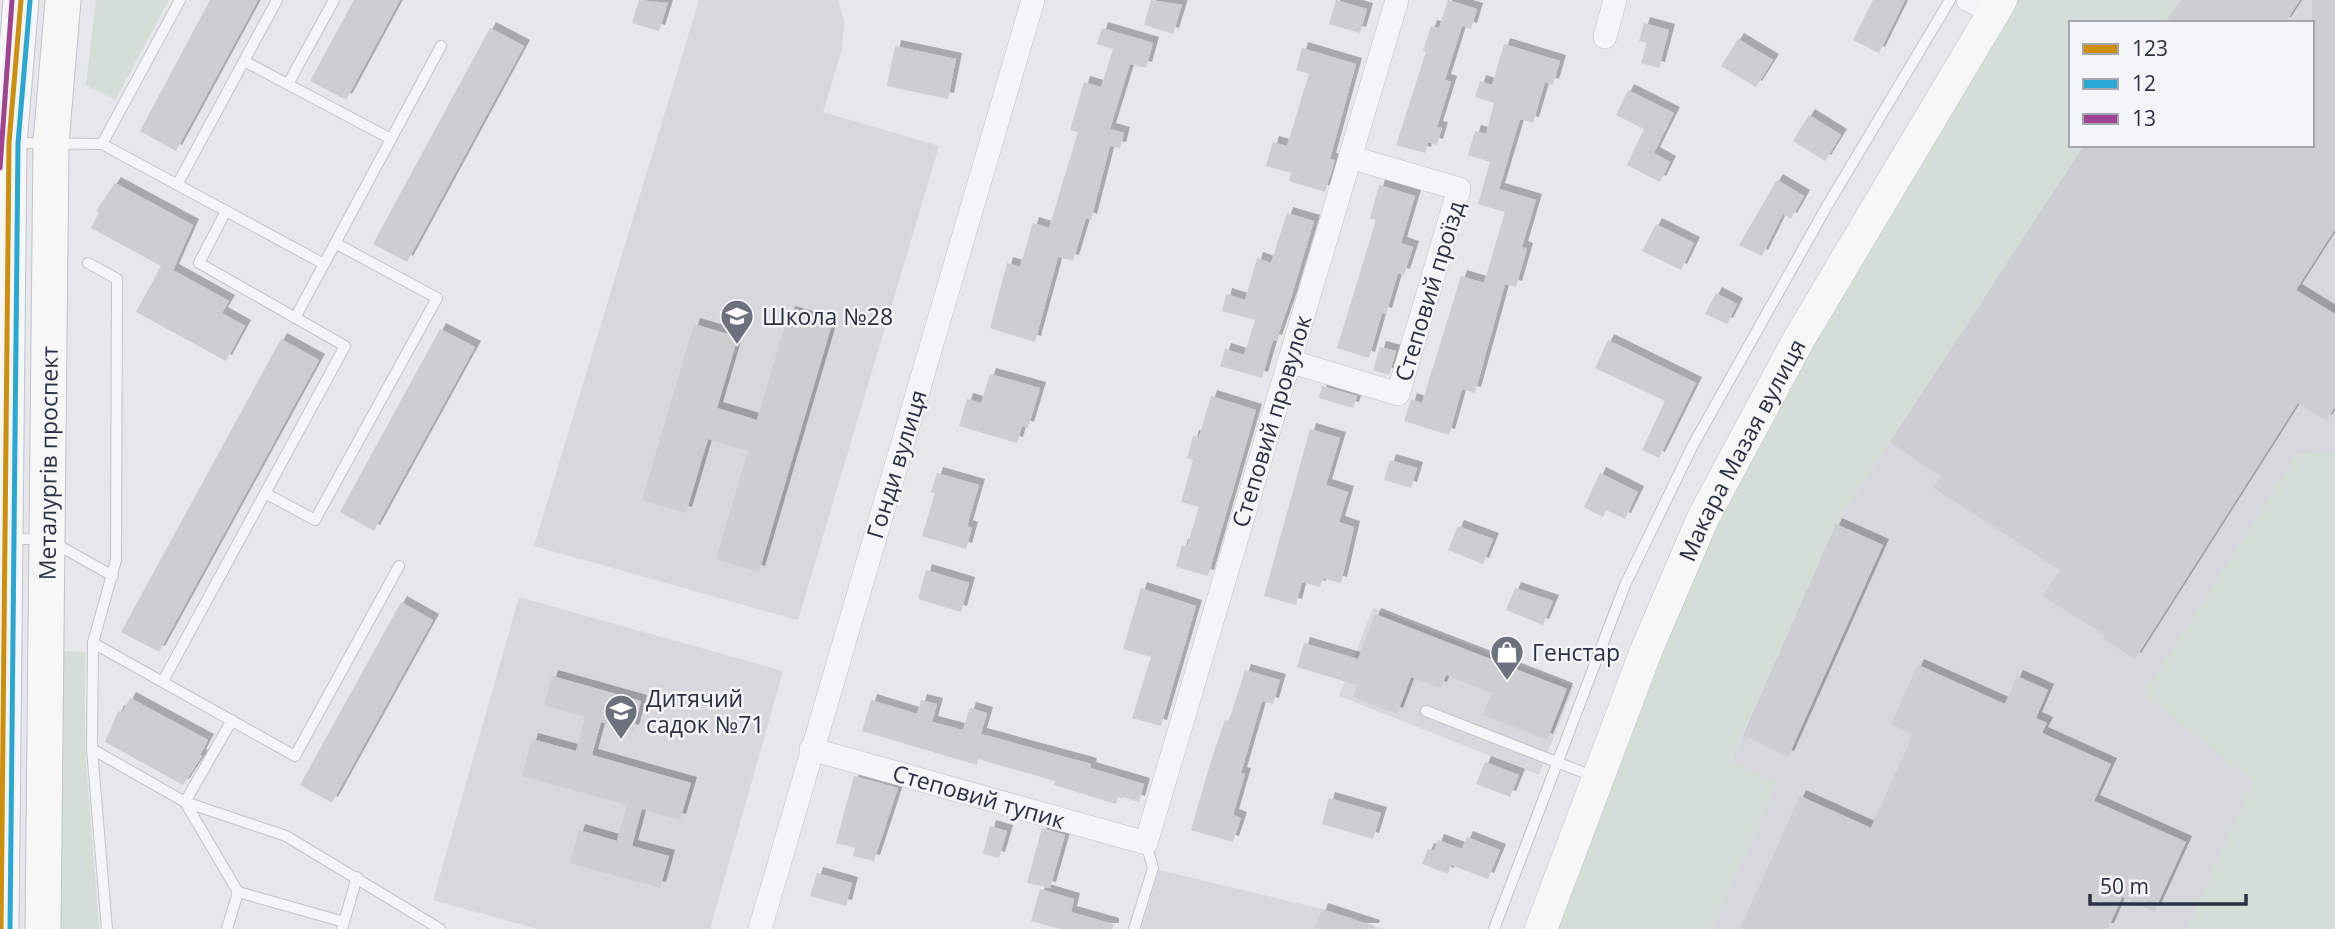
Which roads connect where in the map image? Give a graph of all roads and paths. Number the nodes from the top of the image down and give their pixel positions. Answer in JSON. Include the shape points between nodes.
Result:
{"nodes":[{"id":1,"x":21,"y":0,"type":"edge"},
{"id":2,"x":63,"y":0,"type":"edge"},
{"id":3,"x":180,"y":0,"type":"edge"},
{"id":4,"x":277,"y":0,"type":"edge"},
{"id":5,"x":334,"y":0,"type":"edge"},
{"id":6,"x":1033,"y":0,"type":"edge"},
{"id":7,"x":1397,"y":0,"type":"edge"},
{"id":8,"x":1615,"y":0,"type":"edge"},
{"id":9,"x":1950,"y":0,"type":"edge"},
{"id":10,"x":1987,"y":4,"type":"edge"},
{"id":11,"x":1605,"y":37,"type":"dead end"},
{"id":12,"x":441,"y":46,"type":"dead end"},
{"id":13,"x":244,"y":61,"type":"junction"},
{"id":14,"x":288,"y":84,"type":"junction"},
{"id":15,"x":391,"y":139,"type":"junction"},
{"id":16,"x":9,"y":143,"type":"junction"},
{"id":17,"x":51,"y":143,"type":"junction"},
{"id":18,"x":102,"y":144,"type":"junction"},
{"id":19,"x":1350,"y":157,"type":"junction"},
{"id":20,"x":177,"y":185,"type":"junction"},
{"id":21,"x":226,"y":211,"type":"junction"},
{"id":22,"x":335,"y":243,"type":"junction"},
{"id":23,"x":88,"y":263,"type":"dead end"},
{"id":24,"x":324,"y":264,"type":"junction"},
{"id":25,"x":295,"y":318,"type":"junction"},
{"id":26,"x":1289,"y":361,"type":"junction"},
{"id":27,"x":265,"y":493,"type":"junction"},
{"id":28,"x":5,"y":539,"type":"junction"},
{"id":29,"x":47,"y":539,"type":"junction"},
{"id":30,"x":399,"y":566,"type":"dead end"},
{"id":31,"x":113,"y":576,"type":"junction"},
{"id":32,"x":93,"y":643,"type":"junction"},
{"id":33,"x":163,"y":681,"type":"junction"},
{"id":34,"x":1426,"y":711,"type":"dead end"},
{"id":35,"x":232,"y":720,"type":"junction"},
{"id":36,"x":92,"y":749,"type":"junction"},
{"id":37,"x":811,"y":749,"type":"junction"},
{"id":38,"x":1557,"y":761,"type":"junction"},
{"id":39,"x":1598,"y":778,"type":"junction"},
{"id":40,"x":185,"y":802,"type":"junction"},
{"id":41,"x":1146,"y":843,"type":"junction"},
{"id":42,"x":357,"y":877,"type":"junction"},
{"id":43,"x":237,"y":892,"type":"junction"},
{"id":44,"x":343,"y":925,"type":"edge"},
{"id":45,"x":1,"y":929,"type":"edge"},
{"id":46,"x":43,"y":929,"type":"edge"},
{"id":47,"x":107,"y":929,"type":"edge"},
{"id":48,"x":227,"y":929,"type":"edge"},
{"id":49,"x":440,"y":929,"type":"edge"},
{"id":50,"x":760,"y":929,"type":"edge"},
{"id":51,"x":1134,"y":929,"type":"edge"},
{"id":52,"x":1494,"y":929,"type":"edge"},
{"id":53,"x":1541,"y":929,"type":"edge"}],
"edges":[{"from":1,"to":16,"type":"main road","name":"Металургів проспект"},
{"from":2,"to":17,"type":"main road","name":"Металургів проспект"},
{"from":3,"to":18,"type":"lane"},
{"from":4,"to":13,"type":"lane"},
{"from":5,"to":14,"type":"lane"},
{"from":6,"to":37,"type":"street","name":"Гонди вулиця"},
{"from":7,"to":19,"type":"street","name":"Степовий провулок"},
{"from":8,"to":11,"type":"street"},
{"from":9,"to":38,"type":"lane","via":[[1826,206],[1693,444],[1625,585]]},
{"from":10,"to":39,"type":"main road","name":"Макара Мазая вулиця","via":[[1703,517]]},
{"from":12,"to":15,"type":"lane"},
{"from":13,"to":14,"type":"lane"},
{"from":13,"to":20,"type":"lane"},
{"from":14,"to":15,"type":"lane"},
{"from":15,"to":22,"type":"lane"},
{"from":16,"to":17,"type":"lane"},
{"from":16,"to":28,"type":"main road","name":"Металургів проспект"},
{"from":17,"to":18,"type":"lane"},
{"from":17,"to":29,"type":"main road","name":"Металургів проспект"},
{"from":18,"to":20,"type":"lane"},
{"from":19,"to":26,"type":"street","name":"Степовий провулок"},
{"from":19,"to":26,"type":"street","name":"Степовий проїзд","via":[[1459,189],[1398,394]]},
{"from":20,"to":21,"type":"lane"},
{"from":21,"to":24,"type":"lane"},
{"from":21,"to":25,"type":"lane","via":[[199,263]]},
{"from":22,"to":24,"type":"lane"},
{"from":22,"to":27,"type":"lane","via":[[437,298],[315,520]]},
{"from":23,"to":31,"type":"lane","via":[[117,279]]},
{"from":24,"to":25,"type":"lane"},
{"from":25,"to":27,"type":"lane","via":[[345,346]]},
{"from":26,"to":41,"type":"street","name":"Степовий провулок"},
{"from":27,"to":33,"type":"lane"},
{"from":28,"to":29,"type":"lane"},
{"from":28,"to":45,"type":"main road","name":"Металургів проспект"},
{"from":29,"to":31,"type":"lane"},
{"from":29,"to":46,"type":"main road","name":"Металургів проспект"},
{"from":30,"to":35,"type":"lane","via":[[295,756]]},
{"from":31,"to":32,"type":"lane"},
{"from":32,"to":33,"type":"lane"},
{"from":32,"to":36,"type":"lane"},
{"from":33,"to":35,"type":"lane"},
{"from":34,"to":38,"type":"lane"},
{"from":35,"to":40,"type":"lane"},
{"from":36,"to":40,"type":"lane"},
{"from":36,"to":47,"type":"lane"},
{"from":37,"to":41,"type":"street","name":"Степовий тупик"},
{"from":37,"to":50,"type":"street","name":"Гонди вулиця"},
{"from":38,"to":39,"type":"lane"},
{"from":38,"to":52,"type":"lane"},
{"from":39,"to":53,"type":"main road","name":"Макара Мазая вулиця"},
{"from":40,"to":42,"type":"lane","via":[[286,836]]},
{"from":40,"to":43,"type":"lane"},
{"from":41,"to":51,"type":"lane","via":[[1153,868]]},
{"from":42,"to":44,"type":"lane"},
{"from":42,"to":49,"type":"lane"},
{"from":43,"to":44,"type":"lane"},
{"from":43,"to":48,"type":"lane"}]}
